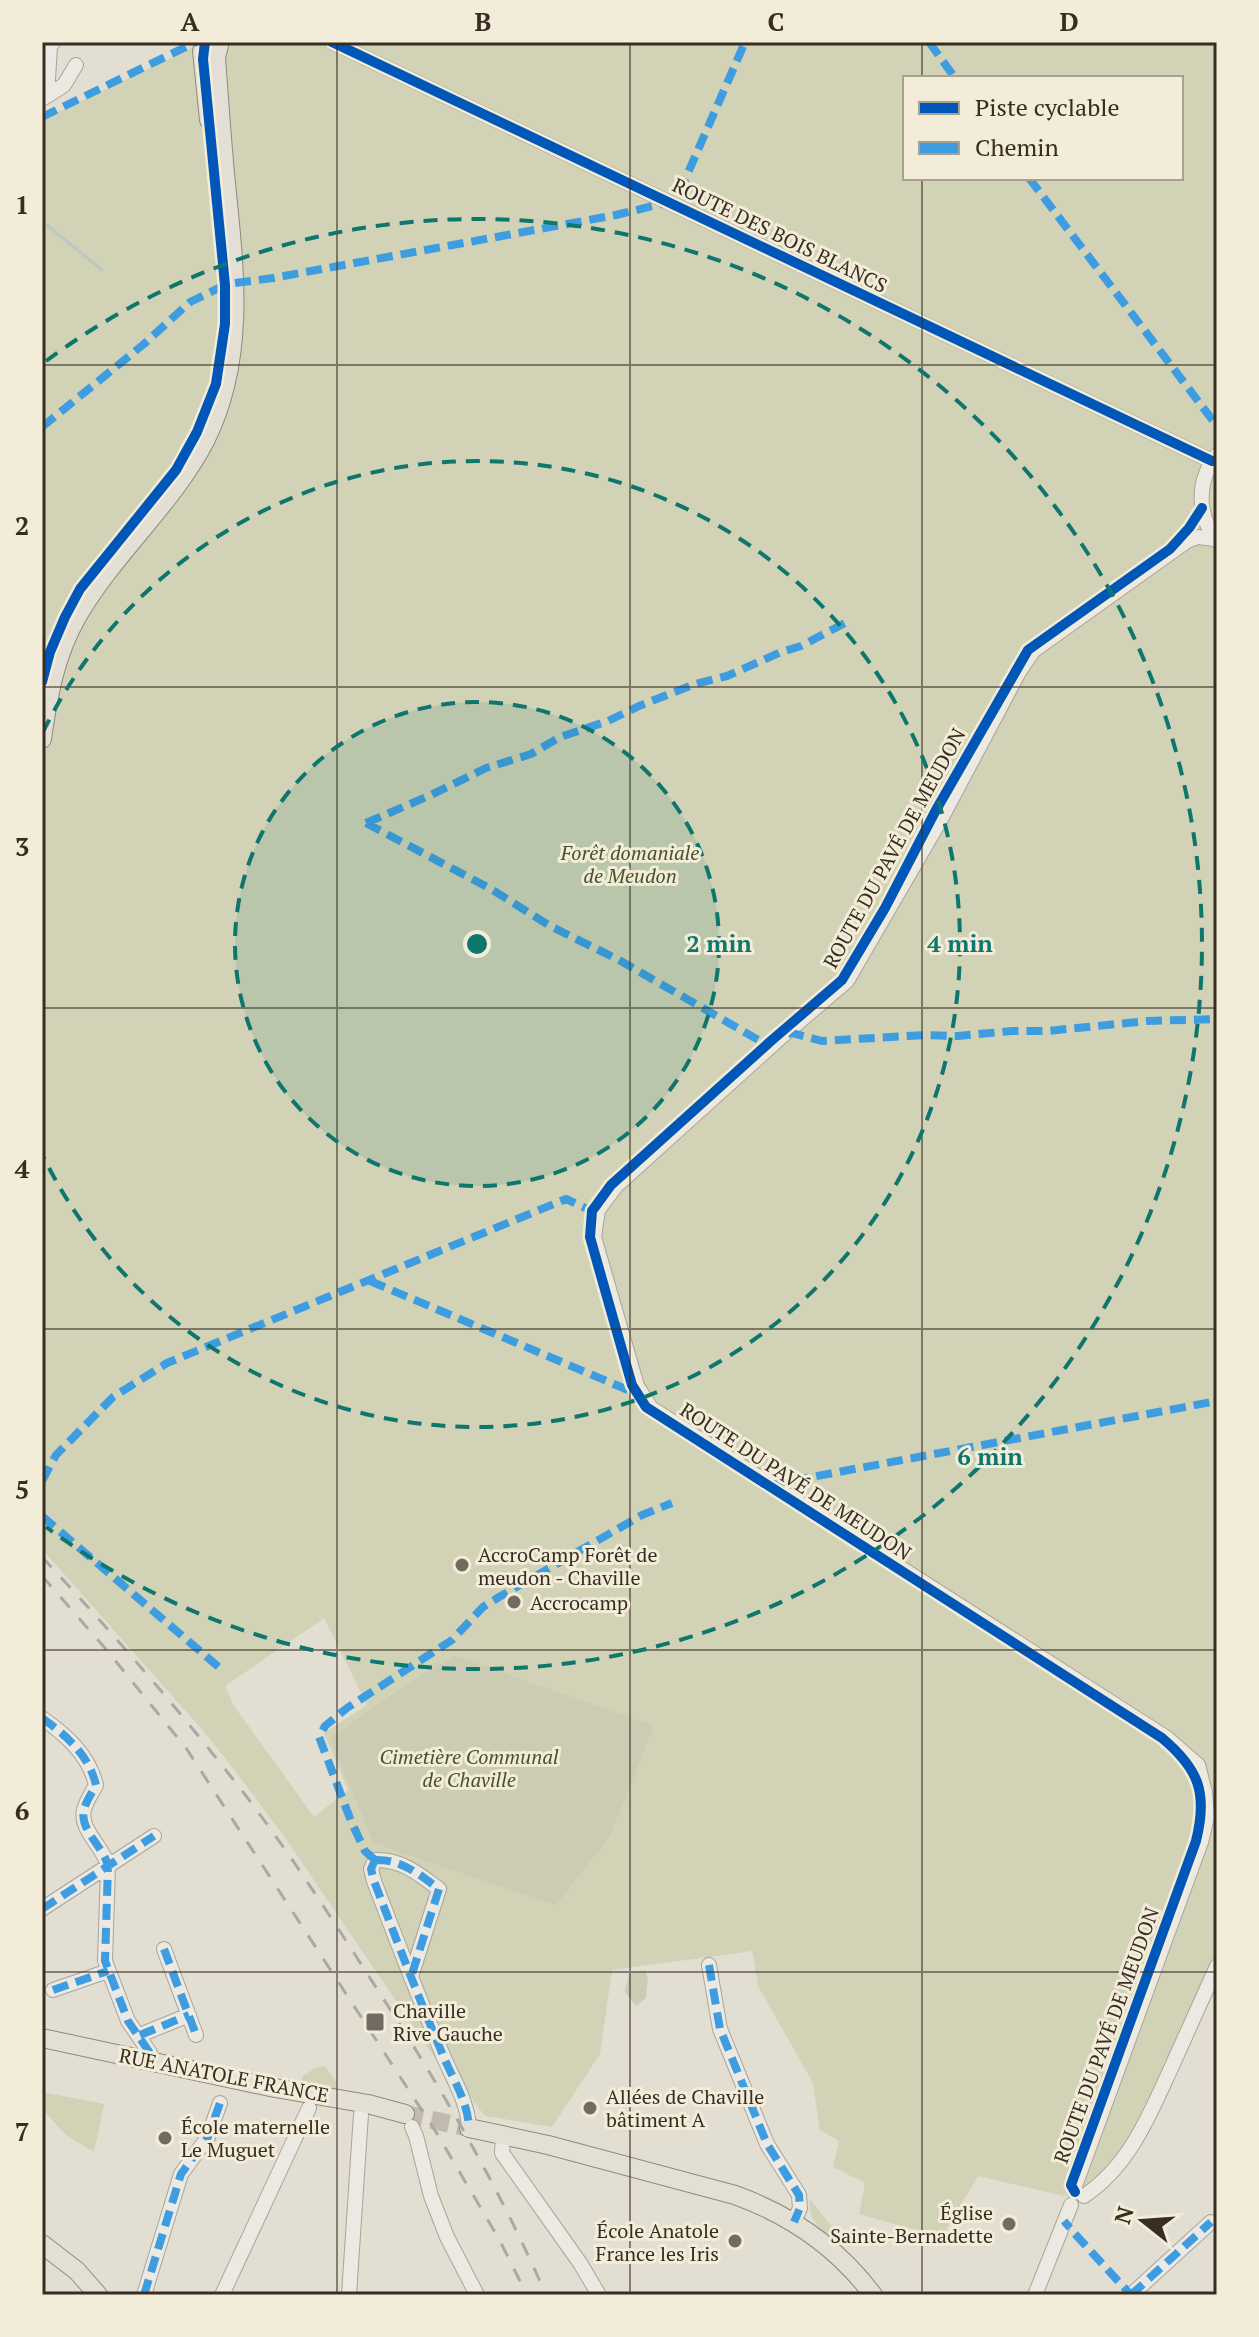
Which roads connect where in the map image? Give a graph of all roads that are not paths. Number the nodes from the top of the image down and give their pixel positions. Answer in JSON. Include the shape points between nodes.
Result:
{"nodes":[{"id":1,"x":53,"y":42,"type":"edge"},
{"id":2,"x":205,"y":42,"type":"edge"},
{"id":3,"x":220,"y":42,"type":"edge"},
{"id":4,"x":332,"y":42,"type":"edge"},
{"id":5,"x":76,"y":65,"type":"dead end"},
{"id":6,"x":44,"y":97,"type":"edge"},
{"id":7,"x":1214,"y":458,"type":"edge"},
{"id":8,"x":1216,"y":540,"type":"edge"},
{"id":9,"x":42,"y":682,"type":"edge"},
{"id":10,"x":42,"y":739,"type":"edge"},
{"id":11,"x":42,"y":1718,"type":"edge"},
{"id":12,"x":154,"y":1836,"type":"dead end"},
{"id":13,"x":108,"y":1866,"type":"junction"},
{"id":14,"x":42,"y":1909,"type":"edge"},
{"id":15,"x":164,"y":1949,"type":"dead end"},
{"id":16,"x":709,"y":1965,"type":"dead end"},
{"id":17,"x":1217,"y":1966,"type":"edge"},
{"id":18,"x":108,"y":1971,"type":"junction"},
{"id":19,"x":411,"y":1977,"type":"junction"},
{"id":20,"x":53,"y":1990,"type":"dead end"},
{"id":21,"x":189,"y":2015,"type":"junction"},
{"id":22,"x":140,"y":2035,"type":"junction"},
{"id":23,"x":196,"y":2035,"type":"dead end"},
{"id":24,"x":42,"y":2038,"type":"edge"},
{"id":25,"x":149,"y":2061,"type":"junction"},
{"id":26,"x":220,"y":2103,"type":"dead end"},
{"id":27,"x":309,"y":2108,"type":"dead end"},
{"id":28,"x":361,"y":2114,"type":"dead end"},
{"id":29,"x":408,"y":2120,"type":"joint"},
{"id":30,"x":469,"y":2128,"type":"joint"},
{"id":31,"x":503,"y":2135,"type":"junction"},
{"id":32,"x":1077,"y":2198,"type":"junction"},
{"id":33,"x":794,"y":2222,"type":"junction"},
{"id":34,"x":1211,"y":2222,"type":"dead end"},
{"id":35,"x":42,"y":2244,"type":"edge"},
{"id":36,"x":98,"y":2295,"type":"edge"},
{"id":37,"x":144,"y":2295,"type":"edge"},
{"id":38,"x":222,"y":2295,"type":"edge"},
{"id":39,"x":349,"y":2295,"type":"edge"},
{"id":40,"x":477,"y":2295,"type":"edge"},
{"id":41,"x":599,"y":2295,"type":"edge"},
{"id":42,"x":873,"y":2295,"type":"edge"},
{"id":43,"x":1035,"y":2295,"type":"edge"},
{"id":44,"x":1131,"y":2295,"type":"edge"}],
"edges":[{"from":1,"to":6,"type":"street"},
{"from":2,"to":9,"type":"main road","via":[[225,285],[216,384],[176,470],[80,589]]},
{"from":3,"to":10,"type":"main road","via":[[216,57],[235,283],[229,372],[215,418],[190,465],[75,620],[56,667]]},
{"from":4,"to":7,"type":"street","name":"ROUTE DES BOIS BLANCS"},
{"from":5,"to":6,"type":"street","via":[[64,85]]},
{"from":7,"to":8,"type":"street","via":[[1201,497]]},
{"from":8,"to":32,"type":"street","name":"ROUTE DU PAVÉ DE MEUDON","via":[[1187,541],[1033,651],[847,981],[616,1186],[598,1210],[594,1237],[637,1386],[651,1408],[1167,1738],[1198,1765],[1207,1817],[1201,1842],[1075,2186]]},
{"from":11,"to":13,"type":"street","via":[[73,1743],[90,1767],[96,1785],[83,1817]]},
{"from":12,"to":13,"type":"street"},
{"from":13,"to":14,"type":"street"},
{"from":13,"to":18,"type":"street"},
{"from":15,"to":21,"type":"street"},
{"from":16,"to":33,"type":"street","via":[[725,2042],[767,2144],[799,2195]]},
{"from":17,"to":32,"type":"street","via":[[1140,2135],[1096,2188]]},
{"from":18,"to":20,"type":"street"},
{"from":18,"to":22,"type":"street","via":[[128,2021]]},
{"from":19,"to":19,"type":"street","via":[[439,1889],[391,1859],[375,1860],[374,1881]]},
{"from":19,"to":30,"type":"street","via":[[465,2103]]},
{"from":21,"to":22,"type":"street"},
{"from":21,"to":23,"type":"street"},
{"from":22,"to":25,"type":"street"},
{"from":24,"to":25,"type":"main road","name":"RUE ANATOLE FRANCE"},
{"from":25,"to":29,"type":"main road","name":"RUE ANATOLE FRANCE","via":[[346,2099]]},
{"from":26,"to":37,"type":"street","via":[[208,2137],[181,2174]]},
{"from":27,"to":38,"type":"street"},
{"from":28,"to":39,"type":"street"},
{"from":29,"to":40,"type":"street","via":[[447,2237]]},
{"from":30,"to":31,"type":"main road"},
{"from":31,"to":33,"type":"main road","via":[[735,2195]]},
{"from":31,"to":41,"type":"street","via":[[502,2153]]},
{"from":32,"to":43,"type":"street","name":"ROUTE DU PAVÉ DE MEUDON"},
{"from":33,"to":42,"type":"main road","via":[[843,2261]]},
{"from":34,"to":44,"type":"street"},
{"from":35,"to":36,"type":"main road"}]}
